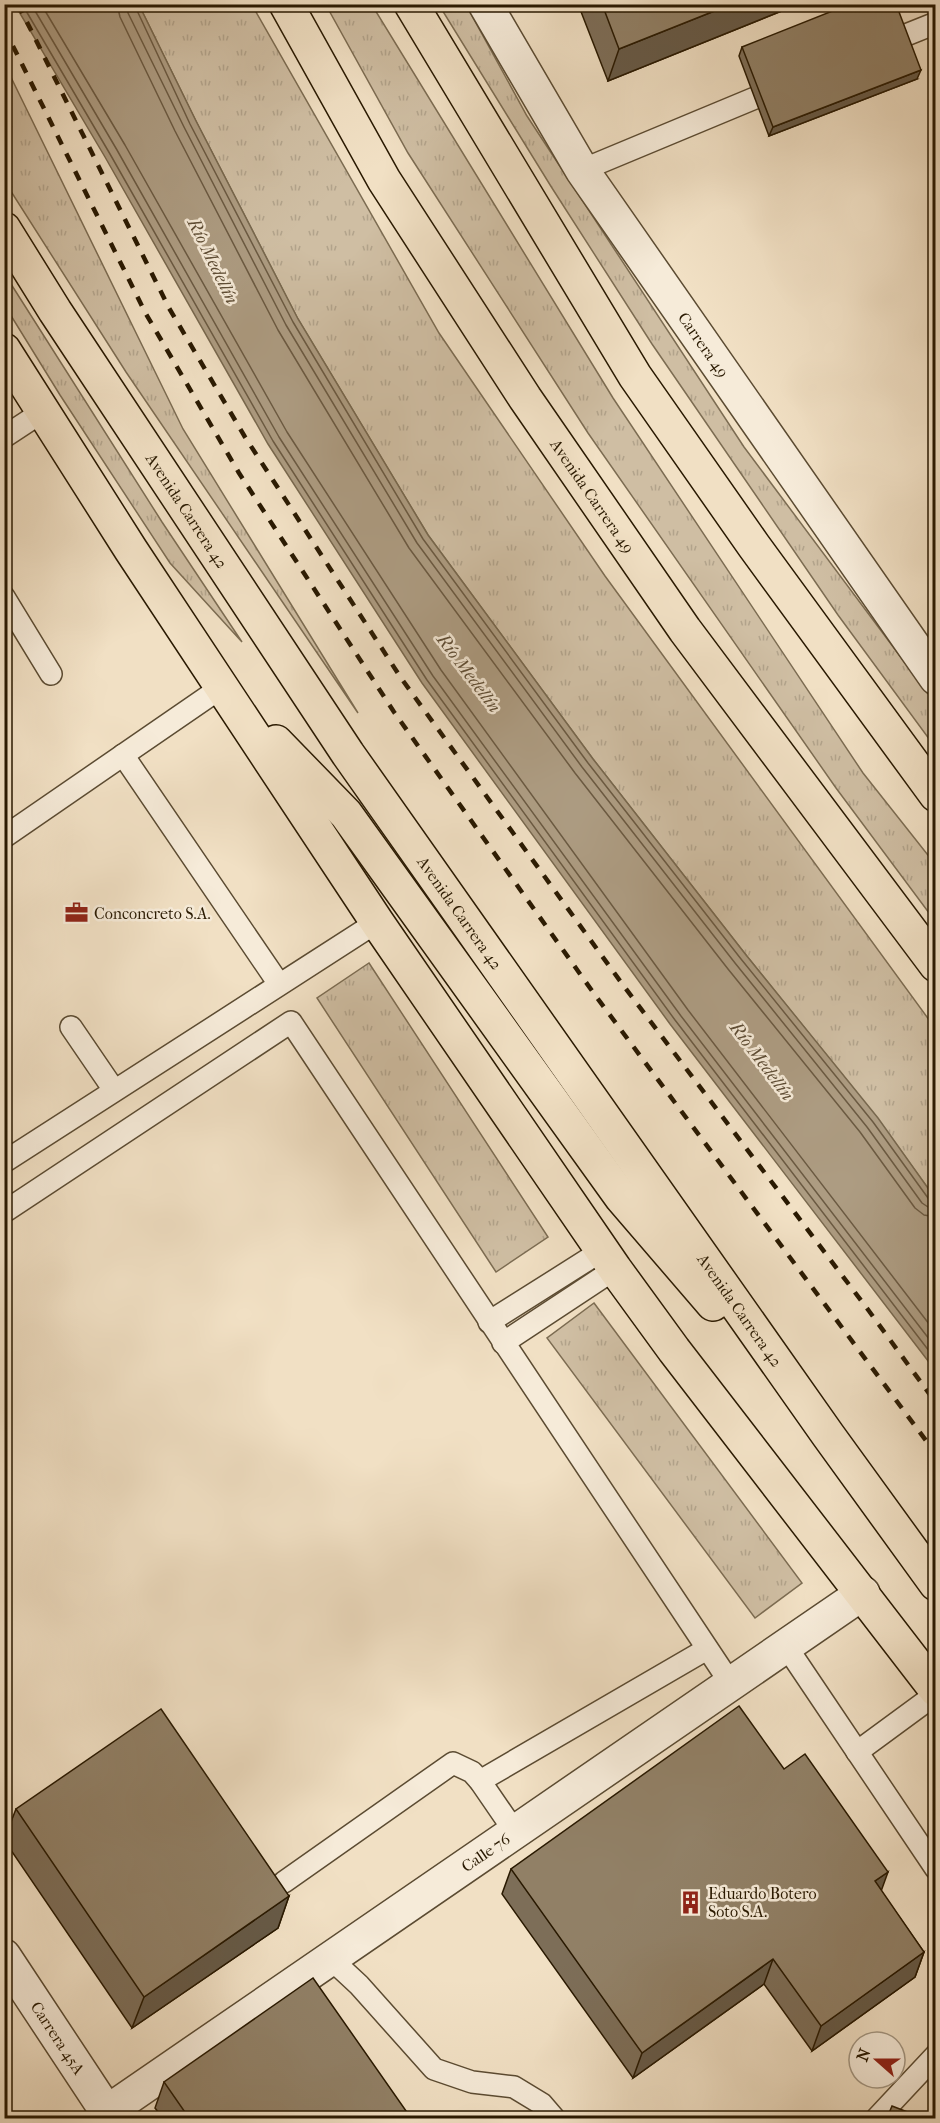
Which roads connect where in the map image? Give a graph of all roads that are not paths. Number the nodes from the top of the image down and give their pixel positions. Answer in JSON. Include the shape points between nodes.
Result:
{"nodes":[{"id":1,"x":286,"y":4,"type":"edge"},
{"id":2,"x":411,"y":4,"type":"edge"},
{"id":3,"x":485,"y":4,"type":"edge"},
{"id":4,"x":936,"y":23,"type":"edge"},
{"id":5,"x":901,"y":37,"type":"edge"},
{"id":6,"x":755,"y":98,"type":"dead end"},
{"id":7,"x":582,"y":170,"type":"junction"},
{"id":8,"x":4,"y":229,"type":"edge"},
{"id":9,"x":4,"y":350,"type":"edge"},
{"id":10,"x":42,"y":412,"type":"junction"},
{"id":11,"x":4,"y":437,"type":"edge"},
{"id":12,"x":4,"y":597,"type":"edge"},
{"id":13,"x":51,"y":674,"type":"dead end"},
{"id":14,"x":936,"y":678,"type":"edge"},
{"id":15,"x":222,"y":687,"type":"junction"},
{"id":16,"x":123,"y":755,"type":"junction"},
{"id":17,"x":936,"y":795,"type":"edge"},
{"id":18,"x":4,"y":837,"type":"edge"},
{"id":19,"x":377,"y":922,"type":"junction"},
{"id":20,"x":936,"y":964,"type":"edge"},
{"id":21,"x":279,"y":984,"type":"junction"},
{"id":22,"x":71,"y":1027,"type":"dead end"},
{"id":23,"x":114,"y":1090,"type":"junction"},
{"id":24,"x":4,"y":1162,"type":"edge"},
{"id":25,"x":4,"y":1212,"type":"edge"},
{"id":26,"x":609,"y":1260,"type":"junction"},
{"id":27,"x":489,"y":1322,"type":"junction"},
{"id":28,"x":504,"y":1343,"type":"junction"},
{"id":29,"x":828,"y":1435,"type":"junction"},
{"id":30,"x":936,"y":1584,"type":"edge"},
{"id":31,"x":862,"y":1593,"type":"junction"},
{"id":32,"x":786,"y":1646,"type":"junction"},
{"id":33,"x":707,"y":1649,"type":"junction"},
{"id":34,"x":730,"y":1684,"type":"junction"},
{"id":35,"x":936,"y":1692,"type":"edge"},
{"id":36,"x":857,"y":1752,"type":"junction"},
{"id":37,"x":480,"y":1781,"type":"junction"},
{"id":38,"x":515,"y":1832,"type":"junction"},
{"id":39,"x":936,"y":1869,"type":"edge"},
{"id":40,"x":284,"y":1882,"type":"dead end"},
{"id":41,"x":5,"y":1956,"type":"edge"},
{"id":42,"x":331,"y":1959,"type":"junction"},
{"id":43,"x":936,"y":2055,"type":"edge"},
{"id":44,"x":109,"y":2115,"type":"edge"},
{"id":45,"x":554,"y":2118,"type":"edge"},
{"id":46,"x":877,"y":2118,"type":"edge"}],
"edges":[{"from":1,"to":20,"type":"highway","name":"Avenida Carrera 49","via":[[384,180],[525,398],[685,630]]},
{"from":2,"to":17,"type":"highway","via":[[635,376]]},
{"from":3,"to":7,"type":"street","name":"Carrera 49"},
{"from":4,"to":5,"type":"lane"},
{"from":6,"to":7,"type":"lane"},
{"from":7,"to":14,"type":"street","name":"Carrera 49"},
{"from":8,"to":29,"type":"highway","name":"Avenida Carrera 42","via":[[348,754]]},
{"from":9,"to":10,"type":"highway"},
{"from":10,"to":11,"type":"lane"},
{"from":10,"to":15,"type":"highway"},
{"from":12,"to":13,"type":"lane"},
{"from":15,"to":16,"type":"lane"},
{"from":15,"to":19,"type":"highway"},
{"from":15,"to":29,"type":"highway","via":[[346,814],[621,1197]]},
{"from":16,"to":18,"type":"lane"},
{"from":16,"to":21,"type":"lane"},
{"from":19,"to":21,"type":"lane"},
{"from":19,"to":26,"type":"highway"},
{"from":21,"to":23,"type":"lane"},
{"from":22,"to":23,"type":"lane"},
{"from":23,"to":24,"type":"lane"},
{"from":25,"to":27,"type":"lane","via":[[291,1022]]},
{"from":26,"to":27,"type":"lane"},
{"from":26,"to":28,"type":"lane"},
{"from":26,"to":31,"type":"highway"},
{"from":27,"to":28,"type":"lane"},
{"from":28,"to":33,"type":"lane"},
{"from":29,"to":30,"type":"highway","name":"Avenida Carrera 42"},
{"from":31,"to":32,"type":"street","name":"Calle 76"},
{"from":31,"to":35,"type":"highway"},
{"from":32,"to":34,"type":"street","name":"Calle 76"},
{"from":32,"to":36,"type":"lane"},
{"from":33,"to":34,"type":"lane"},
{"from":33,"to":37,"type":"lane"},
{"from":34,"to":38,"type":"street","name":"Calle 76"},
{"from":35,"to":36,"type":"lane"},
{"from":36,"to":39,"type":"lane"},
{"from":37,"to":38,"type":"lane"},
{"from":37,"to":40,"type":"lane","via":[[472,1772],[453,1763]]},
{"from":38,"to":42,"type":"street","name":"Calle 76"},
{"from":41,"to":44,"type":"street","name":"Carrera 45A"},
{"from":42,"to":44,"type":"street","name":"Calle 76"},
{"from":42,"to":45,"type":"lane","via":[[434,2069],[472,2082],[514,2087],[542,2104]]},
{"from":43,"to":46,"type":"lane"}]}
